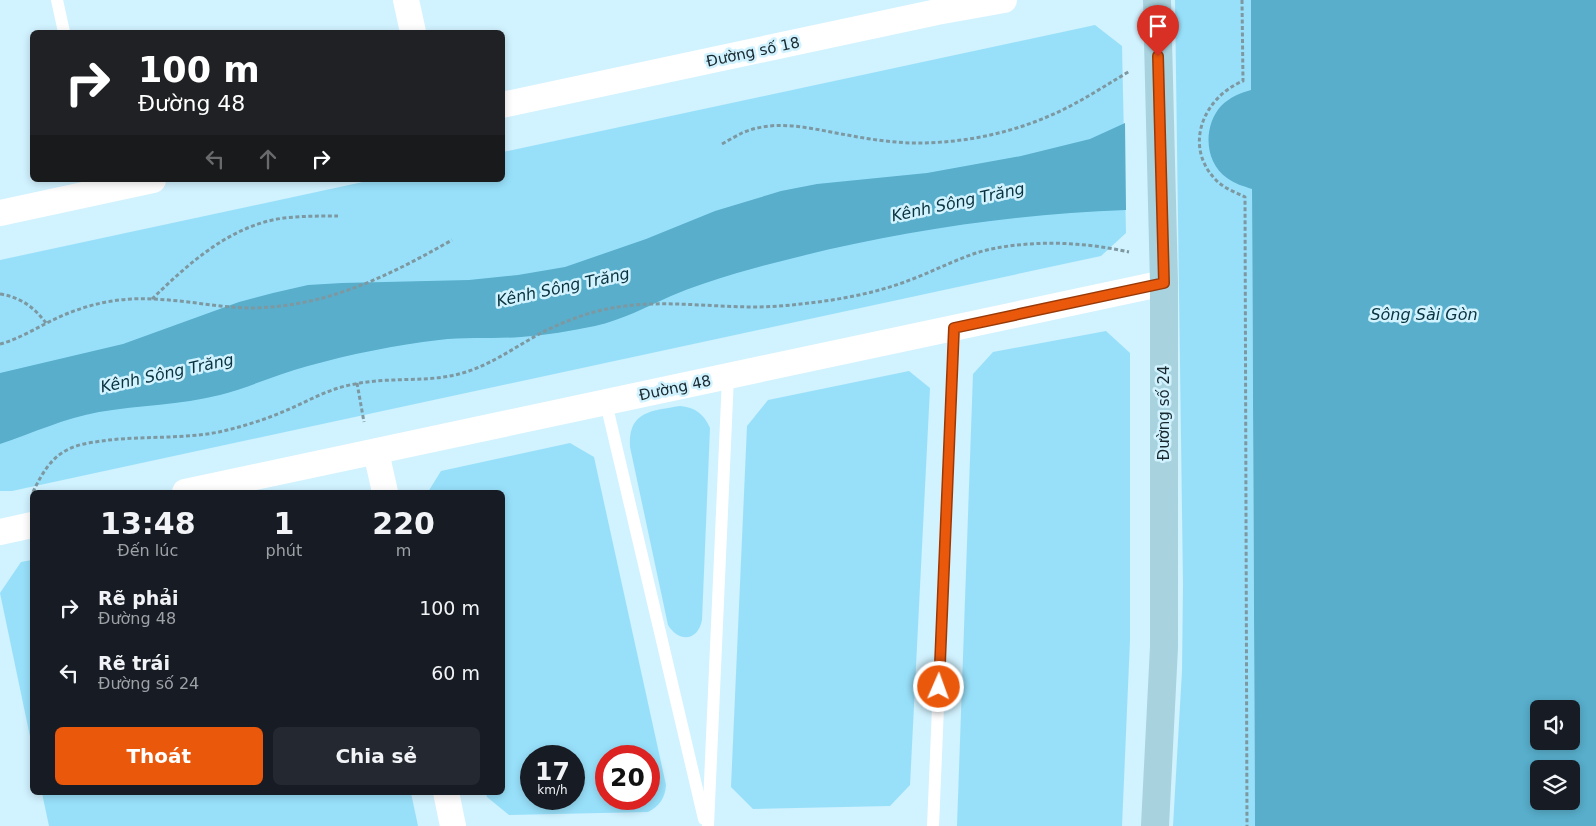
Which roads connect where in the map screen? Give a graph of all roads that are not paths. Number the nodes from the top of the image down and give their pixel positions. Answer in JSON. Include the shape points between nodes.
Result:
{"nodes":[{"id":1,"x":58,"y":0,"type":"edge"},
{"id":2,"x":406,"y":0,"type":"edge"},
{"id":3,"x":1004,"y":0,"type":"edge"},
{"id":4,"x":1157,"y":0,"type":"edge"},
{"id":5,"x":937,"y":6,"type":"edge"},
{"id":6,"x":64,"y":30,"type":"edge"},
{"id":7,"x":413,"y":30,"type":"edge"},
{"id":8,"x":505,"y":104,"type":"edge"},
{"id":9,"x":134,"y":182,"type":"edge"},
{"id":10,"x":96,"y":186,"type":"edge"},
{"id":11,"x":0,"y":213,"type":"edge"},
{"id":12,"x":1164,"y":283,"type":"junction"},
{"id":13,"x":954,"y":328,"type":"junction"},
{"id":14,"x":728,"y":377,"type":"junction"},
{"id":15,"x":606,"y":403,"type":"junction"},
{"id":16,"x":376,"y":452,"type":"junction"},
{"id":17,"x":196,"y":490,"type":"edge"},
{"id":18,"x":385,"y":490,"type":"edge"},
{"id":19,"x":30,"y":525,"type":"edge"},
{"id":20,"x":0,"y":532,"type":"edge"},
{"id":21,"x":447,"y":795,"type":"edge"},
{"id":22,"x":453,"y":826,"type":"edge"},
{"id":23,"x":707,"y":826,"type":"edge"},
{"id":24,"x":933,"y":826,"type":"edge"},
{"id":25,"x":1155,"y":826,"type":"edge"}],
"edges":[{"from":1,"to":6,"type":"lane"},
{"from":2,"to":7,"type":"street"},
{"from":3,"to":5,"type":"street","name":"Đường số 18"},
{"from":4,"to":12,"type":"street","name":"Đường số 24"},
{"from":5,"to":8,"type":"street","name":"Đường số 18"},
{"from":9,"to":10,"type":"street"},
{"from":10,"to":11,"type":"street"},
{"from":12,"to":13,"type":"street","name":"Đường 48"},
{"from":12,"to":25,"type":"street","name":"Đường số 24","via":[[1164,647]]},
{"from":13,"to":14,"type":"street","name":"Đường 48"},
{"from":13,"to":24,"type":"lane"},
{"from":14,"to":15,"type":"street","name":"Đường 48"},
{"from":14,"to":23,"type":"lane"},
{"from":15,"to":16,"type":"street","name":"Đường 48"},
{"from":15,"to":23,"type":"lane"},
{"from":16,"to":17,"type":"street","name":"Đường 48"},
{"from":16,"to":18,"type":"street"},
{"from":19,"to":20,"type":"street"},
{"from":21,"to":22,"type":"street"}]}
